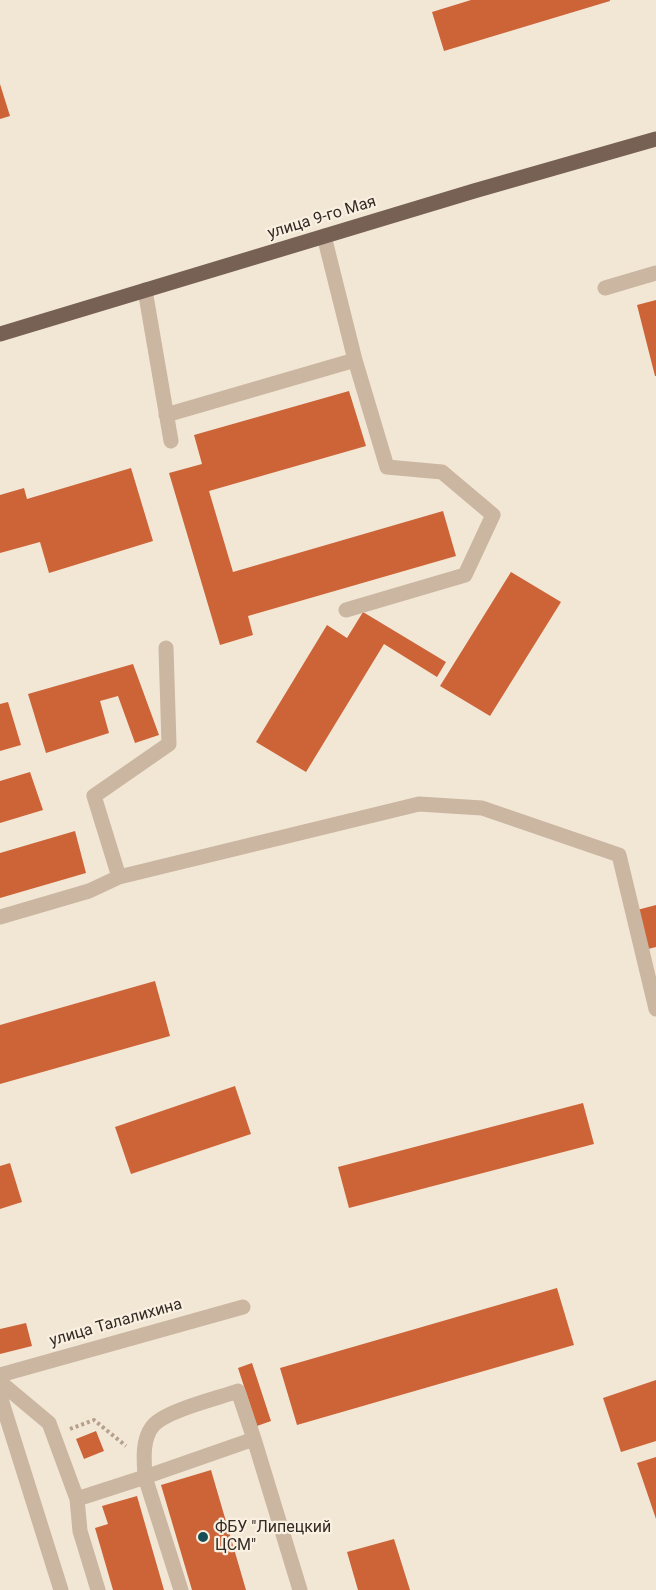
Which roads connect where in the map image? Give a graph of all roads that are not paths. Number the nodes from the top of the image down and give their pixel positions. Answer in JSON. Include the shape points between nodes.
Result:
{"nodes":[{"id":1,"x":656,"y":139,"type":"edge"},
{"id":2,"x":324,"y":236,"type":"junction"},
{"id":3,"x":656,"y":273,"type":"edge"},
{"id":4,"x":605,"y":288,"type":"dead end"},
{"id":5,"x":145,"y":290,"type":"junction"},
{"id":6,"x":0,"y":334,"type":"edge"},
{"id":7,"x":355,"y":360,"type":"junction"},
{"id":8,"x":166,"y":415,"type":"junction"},
{"id":9,"x":171,"y":441,"type":"dead end"},
{"id":10,"x":346,"y":610,"type":"dead end"},
{"id":11,"x":166,"y":648,"type":"dead end"},
{"id":12,"x":119,"y":877,"type":"junction"},
{"id":13,"x":0,"y":916,"type":"edge"},
{"id":14,"x":656,"y":1009,"type":"edge"},
{"id":15,"x":243,"y":1306,"type":"dead end"},
{"id":16,"x":0,"y":1375,"type":"edge"},
{"id":17,"x":0,"y":1382,"type":"edge"},
{"id":18,"x":0,"y":1396,"type":"edge"},
{"id":19,"x":254,"y":1439,"type":"junction"},
{"id":20,"x":145,"y":1469,"type":"junction"},
{"id":21,"x":77,"y":1499,"type":"junction"},
{"id":22,"x":61,"y":1590,"type":"edge"},
{"id":23,"x":98,"y":1590,"type":"edge"},
{"id":24,"x":181,"y":1590,"type":"edge"},
{"id":25,"x":300,"y":1590,"type":"edge"}],
"edges":[{"from":1,"to":2,"type":"main road","name":"улица 9-го Мая"},
{"from":2,"to":5,"type":"main road","name":"улица 9-го Мая"},
{"from":2,"to":7,"type":"street"},
{"from":3,"to":4,"type":"street"},
{"from":5,"to":6,"type":"main road","name":"улица 9-го Мая"},
{"from":5,"to":8,"type":"street"},
{"from":7,"to":8,"type":"street"},
{"from":7,"to":10,"type":"street","via":[[387,467],[442,472],[493,515],[465,575]]},
{"from":8,"to":9,"type":"street"},
{"from":11,"to":12,"type":"street","via":[[169,744],[94,796]]},
{"from":12,"to":13,"type":"street","via":[[90,891]]},
{"from":12,"to":14,"type":"street","via":[[419,804],[482,808],[619,855]]},
{"from":15,"to":16,"type":"street","name":"улица Талалихина"},
{"from":17,"to":21,"type":"street","via":[[49,1423]]},
{"from":18,"to":22,"type":"street"},
{"from":19,"to":20,"type":"street"},
{"from":19,"to":20,"type":"street","via":[[238,1391],[165,1416],[152,1426],[146,1443]]},
{"from":19,"to":25,"type":"street"},
{"from":20,"to":21,"type":"street"},
{"from":20,"to":24,"type":"street"},
{"from":21,"to":23,"type":"street","via":[[80,1531]]}]}
